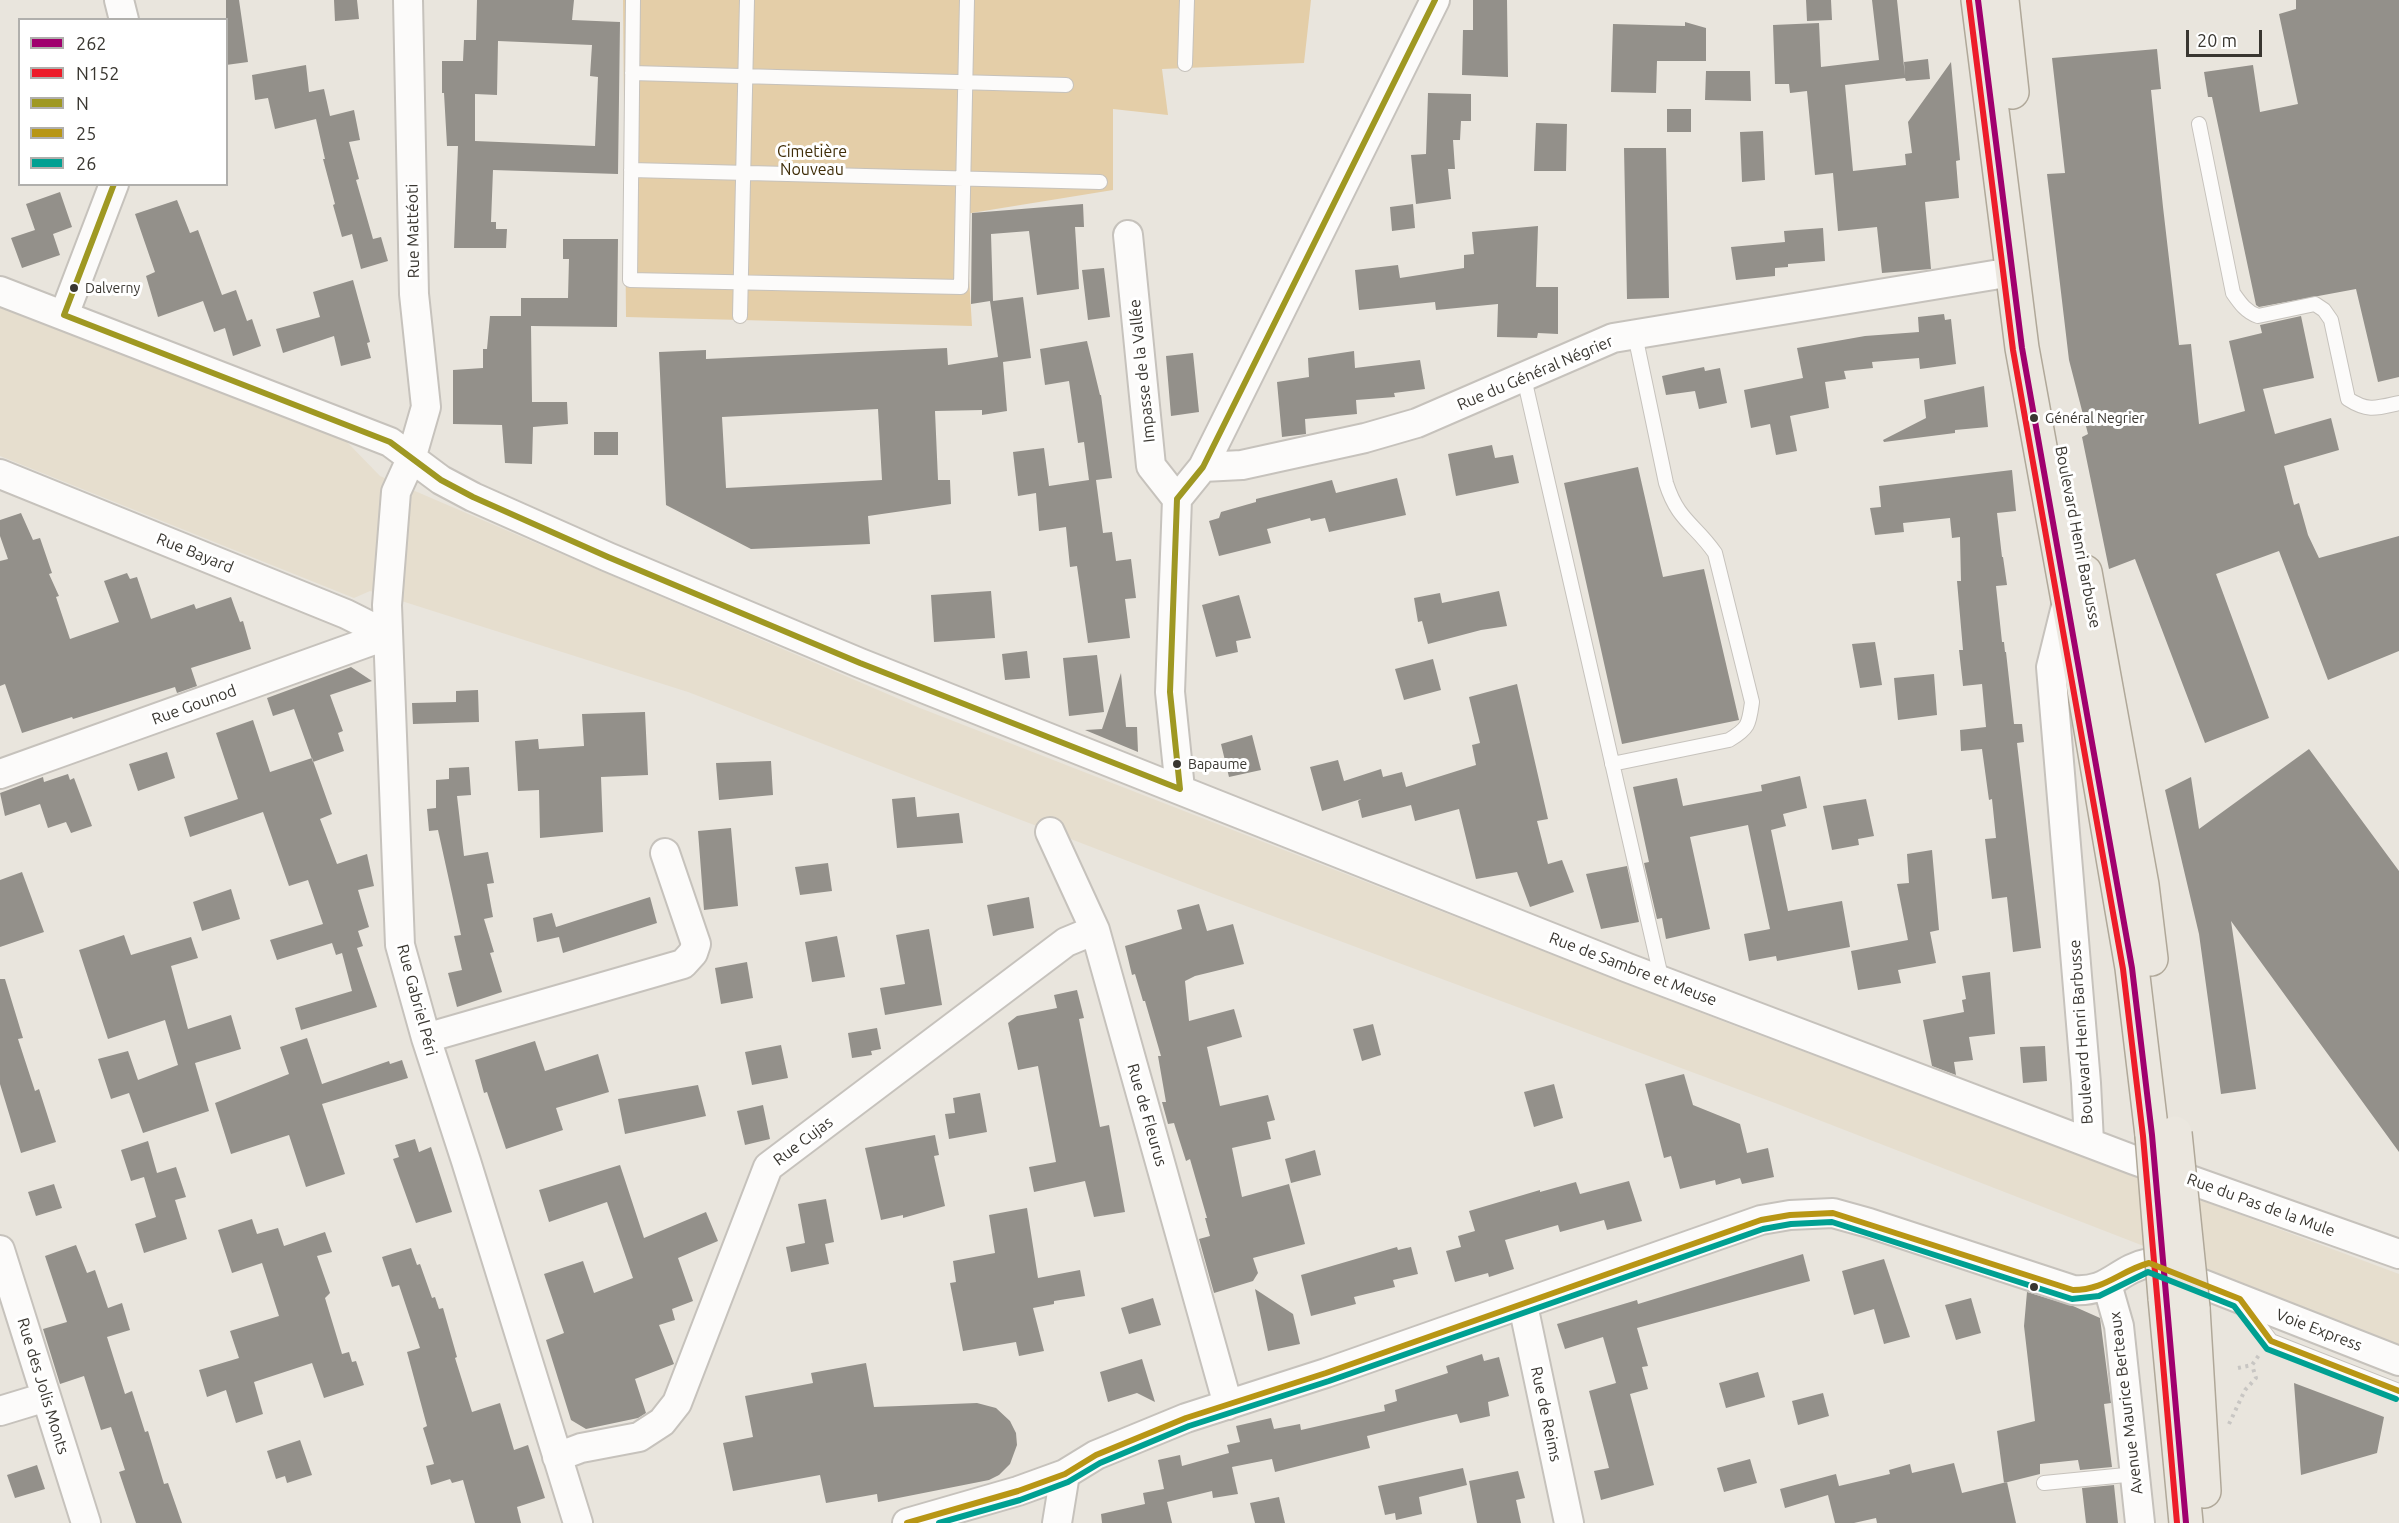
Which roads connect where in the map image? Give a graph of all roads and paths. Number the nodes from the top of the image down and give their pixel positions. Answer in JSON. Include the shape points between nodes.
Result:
{"nodes":[{"id":1,"x":119,"y":0,"type":"edge"},
{"id":2,"x":408,"y":0,"type":"edge"},
{"id":3,"x":633,"y":0,"type":"edge"},
{"id":4,"x":747,"y":0,"type":"edge"},
{"id":5,"x":967,"y":0,"type":"edge"},
{"id":6,"x":1187,"y":0,"type":"edge"},
{"id":7,"x":1435,"y":0,"type":"edge"},
{"id":8,"x":1978,"y":0,"type":"edge"},
{"id":9,"x":2002,"y":0,"type":"edge"},
{"id":10,"x":124,"y":18,"type":"edge"},
{"id":11,"x":1185,"y":64,"type":"dead end"},
{"id":12,"x":632,"y":73,"type":"junction"},
{"id":13,"x":746,"y":76,"type":"junction"},
{"id":14,"x":965,"y":83,"type":"junction"},
{"id":15,"x":1066,"y":85,"type":"dead end"},
{"id":16,"x":2199,"y":124,"type":"dead end"},
{"id":17,"x":631,"y":170,"type":"junction"},
{"id":18,"x":744,"y":173,"type":"junction"},
{"id":19,"x":963,"y":179,"type":"junction"},
{"id":20,"x":1100,"y":182,"type":"dead end"},
{"id":21,"x":113,"y":186,"type":"edge"},
{"id":22,"x":1128,"y":235,"type":"dead end"},
{"id":23,"x":2012,"y":272,"type":"junction"},
{"id":24,"x":741,"y":282,"type":"junction"},
{"id":25,"x":0,"y":291,"type":"edge"},
{"id":26,"x":64,"y":315,"type":"junction"},
{"id":27,"x":740,"y":316,"type":"dead end"},
{"id":28,"x":1635,"y":335,"type":"junction"},
{"id":29,"x":1524,"y":378,"type":"junction"},
{"id":30,"x":2399,"y":403,"type":"edge"},
{"id":31,"x":411,"y":459,"type":"junction"},
{"id":32,"x":1203,"y":467,"type":"junction"},
{"id":33,"x":0,"y":474,"type":"edge"},
{"id":34,"x":1177,"y":499,"type":"junction"},
{"id":35,"x":2068,"y":600,"type":"junction"},
{"id":36,"x":388,"y":635,"type":"junction"},
{"id":37,"x":1612,"y":764,"type":"junction"},
{"id":38,"x":0,"y":774,"type":"edge"},
{"id":39,"x":1180,"y":789,"type":"junction"},
{"id":40,"x":1050,"y":832,"type":"dead end"},
{"id":41,"x":665,"y":853,"type":"dead end"},
{"id":42,"x":1095,"y":930,"type":"junction"},
{"id":43,"x":1662,"y":981,"type":"junction"},
{"id":44,"x":426,"y":1038,"type":"junction"},
{"id":45,"x":2164,"y":1134,"type":"junction"},
{"id":46,"x":2089,"y":1142,"type":"junction"},
{"id":47,"x":0,"y":1250,"type":"edge"},
{"id":48,"x":2399,"y":1254,"type":"edge"},
{"id":49,"x":2107,"y":1284,"type":"junction"},
{"id":50,"x":2240,"y":1299,"type":"junction"},
{"id":51,"x":2179,"y":1303,"type":"junction"},
{"id":52,"x":1523,"y":1305,"type":"junction"},
{"id":53,"x":2271,"y":1341,"type":"junction"},
{"id":54,"x":2399,"y":1361,"type":"edge"},
{"id":55,"x":2252,"y":1365,"type":"junction"},
{"id":56,"x":2238,"y":1368,"type":"dead end"},
{"id":57,"x":2399,"y":1391,"type":"edge"},
{"id":58,"x":46,"y":1397,"type":"junction"},
{"id":59,"x":1228,"y":1404,"type":"junction"},
{"id":60,"x":0,"y":1411,"type":"edge"},
{"id":61,"x":2201,"y":1428,"type":"junction"},
{"id":62,"x":557,"y":1457,"type":"junction"},
{"id":63,"x":1065,"y":1474,"type":"junction"},
{"id":64,"x":2136,"y":1474,"type":"junction"},
{"id":65,"x":2044,"y":1483,"type":"dead end"},
{"id":66,"x":86,"y":1523,"type":"edge"},
{"id":67,"x":578,"y":1523,"type":"edge"},
{"id":68,"x":907,"y":1523,"type":"edge"},
{"id":69,"x":1057,"y":1523,"type":"edge"},
{"id":70,"x":1569,"y":1523,"type":"edge"},
{"id":71,"x":2140,"y":1523,"type":"edge"},
{"id":72,"x":2186,"y":1523,"type":"edge"},
{"id":73,"x":2206,"y":1523,"type":"edge"}],
"edges":[{"from":1,"to":10,"type":"street"},
{"from":2,"to":31,"type":"street","name":"Rue Mattéoti","via":[[414,294],[426,407]]},
{"from":3,"to":12,"type":"lane"},
{"from":4,"to":13,"type":"lane"},
{"from":5,"to":14,"type":"lane"},
{"from":6,"to":11,"type":"lane"},
{"from":7,"to":32,"type":"street"},
{"from":8,"to":23,"type":"main road","name":"Boulevard Henri Barbusse"},
{"from":9,"to":45,"type":"main road","name":"Boulevard Henri Barbusse","via":[[2033,292],[2142,885]]},
{"from":12,"to":13,"type":"lane"},
{"from":12,"to":17,"type":"lane"},
{"from":13,"to":14,"type":"lane"},
{"from":13,"to":18,"type":"lane"},
{"from":14,"to":15,"type":"lane"},
{"from":14,"to":19,"type":"lane"},
{"from":16,"to":30,"type":"lane","via":[[2234,292],[2240,304],[2258,316],[2315,303],[2331,320],[2348,399],[2372,409]]},
{"from":17,"to":18,"type":"lane"},
{"from":17,"to":24,"type":"lane","via":[[630,280]]},
{"from":18,"to":19,"type":"lane"},
{"from":18,"to":24,"type":"lane"},
{"from":19,"to":20,"type":"lane"},
{"from":19,"to":24,"type":"lane","via":[[961,287]]},
{"from":21,"to":26,"type":"street"},
{"from":22,"to":34,"type":"street","name":"Impasse de la Vallée","via":[[1151,466]]},
{"from":23,"to":28,"type":"street","name":"Rue du Général Négrier"},
{"from":23,"to":35,"type":"main road","name":"Boulevard Henri Barbusse"},
{"from":24,"to":27,"type":"lane"},
{"from":25,"to":26,"type":"street","name":"Rue de Sambre et Meuse"},
{"from":26,"to":31,"type":"street","name":"Rue de Sambre et Meuse","via":[[390,442]]},
{"from":28,"to":29,"type":"street","name":"Rue du Général Négrier","via":[[1613,338]]},
{"from":28,"to":37,"type":"lane","via":[[1672,503],[1715,553],[1752,702],[1749,723],[1729,740]]},
{"from":29,"to":32,"type":"street","name":"Rue du Général Négrier","via":[[1417,423],[1365,438],[1242,465]]},
{"from":29,"to":37,"type":"lane"},
{"from":31,"to":36,"type":"street","name":"Rue Gabriel Péri","via":[[396,492]]},
{"from":31,"to":39,"type":"street","name":"Rue de Sambre et Meuse","via":[[473,497],[608,557],[860,663]]},
{"from":32,"to":34,"type":"street"},
{"from":33,"to":36,"type":"street","name":"Rue Bayard","via":[[346,614]]},
{"from":34,"to":39,"type":"street","via":[[1170,692]]},
{"from":35,"to":45,"type":"main road","name":"Boulevard Henri Barbusse"},
{"from":35,"to":46,"type":"street","name":"Boulevard Henri Barbusse","via":[[2051,667]]},
{"from":36,"to":38,"type":"street","name":"Rue Gounod"},
{"from":36,"to":44,"type":"street","name":"Rue Gabriel Péri","via":[[400,945]]},
{"from":37,"to":43,"type":"lane"},
{"from":39,"to":43,"type":"street","name":"Rue de Sambre et Meuse"},
{"from":40,"to":42,"type":"street","name":"Rue de Fleurus"},
{"from":41,"to":44,"type":"street","via":[[696,944],[683,964]]},
{"from":42,"to":59,"type":"street","name":"Rue de Fleurus"},
{"from":42,"to":62,"type":"street","name":"Rue Cujas","via":[[1066,942],[768,1167],[677,1403],[663,1422],[639,1437],[581,1448]]},
{"from":43,"to":46,"type":"street","name":"Rue de Sambre et Meuse"},
{"from":44,"to":62,"type":"street","name":"Rue Gabriel Péri"},
{"from":45,"to":51,"type":"main road","name":"Boulevard Henri Barbusse","bridge":true},
{"from":46,"to":48,"type":"street","name":"Rue du Pas de la Mule"},
{"from":47,"to":58,"type":"street","name":"Rue des Jolis Monts"},
{"from":49,"to":50,"type":"street","name":"Voie Express","via":[[2134,1266],[2149,1263]]},
{"from":49,"to":52,"type":"street","via":[[2090,1291],[2073,1290],[1833,1213],[1761,1220]]},
{"from":49,"to":64,"type":"street","name":"Avenue Maurice Berteaux","via":[[2119,1326]]},
{"from":50,"to":53,"type":"lane"},
{"from":50,"to":54,"type":"street","name":"Voie Express"},
{"from":51,"to":61,"type":"main road"},
{"from":51,"to":72,"type":"main road"},
{"from":52,"to":59,"type":"street"},
{"from":52,"to":70,"type":"street","name":"Rue de Reims"},
{"from":53,"to":55,"type":"path"},
{"from":53,"to":57,"type":"lane"},
{"from":55,"to":56,"type":"path"},
{"from":55,"to":61,"type":"path","via":[[2256,1378],[2245,1390],[2226,1429]]},
{"from":58,"to":60,"type":"street"},
{"from":58,"to":66,"type":"street","name":"Rue des Jolis Monts"},
{"from":59,"to":63,"type":"street","via":[[1096,1455]]},
{"from":61,"to":73,"type":"main road"},
{"from":62,"to":67,"type":"street","name":"Rue Gabriel Péri"},
{"from":63,"to":68,"type":"street"},
{"from":63,"to":69,"type":"street"},
{"from":64,"to":65,"type":"lane"},
{"from":64,"to":71,"type":"street","name":"Avenue Maurice Berteaux"}]}
